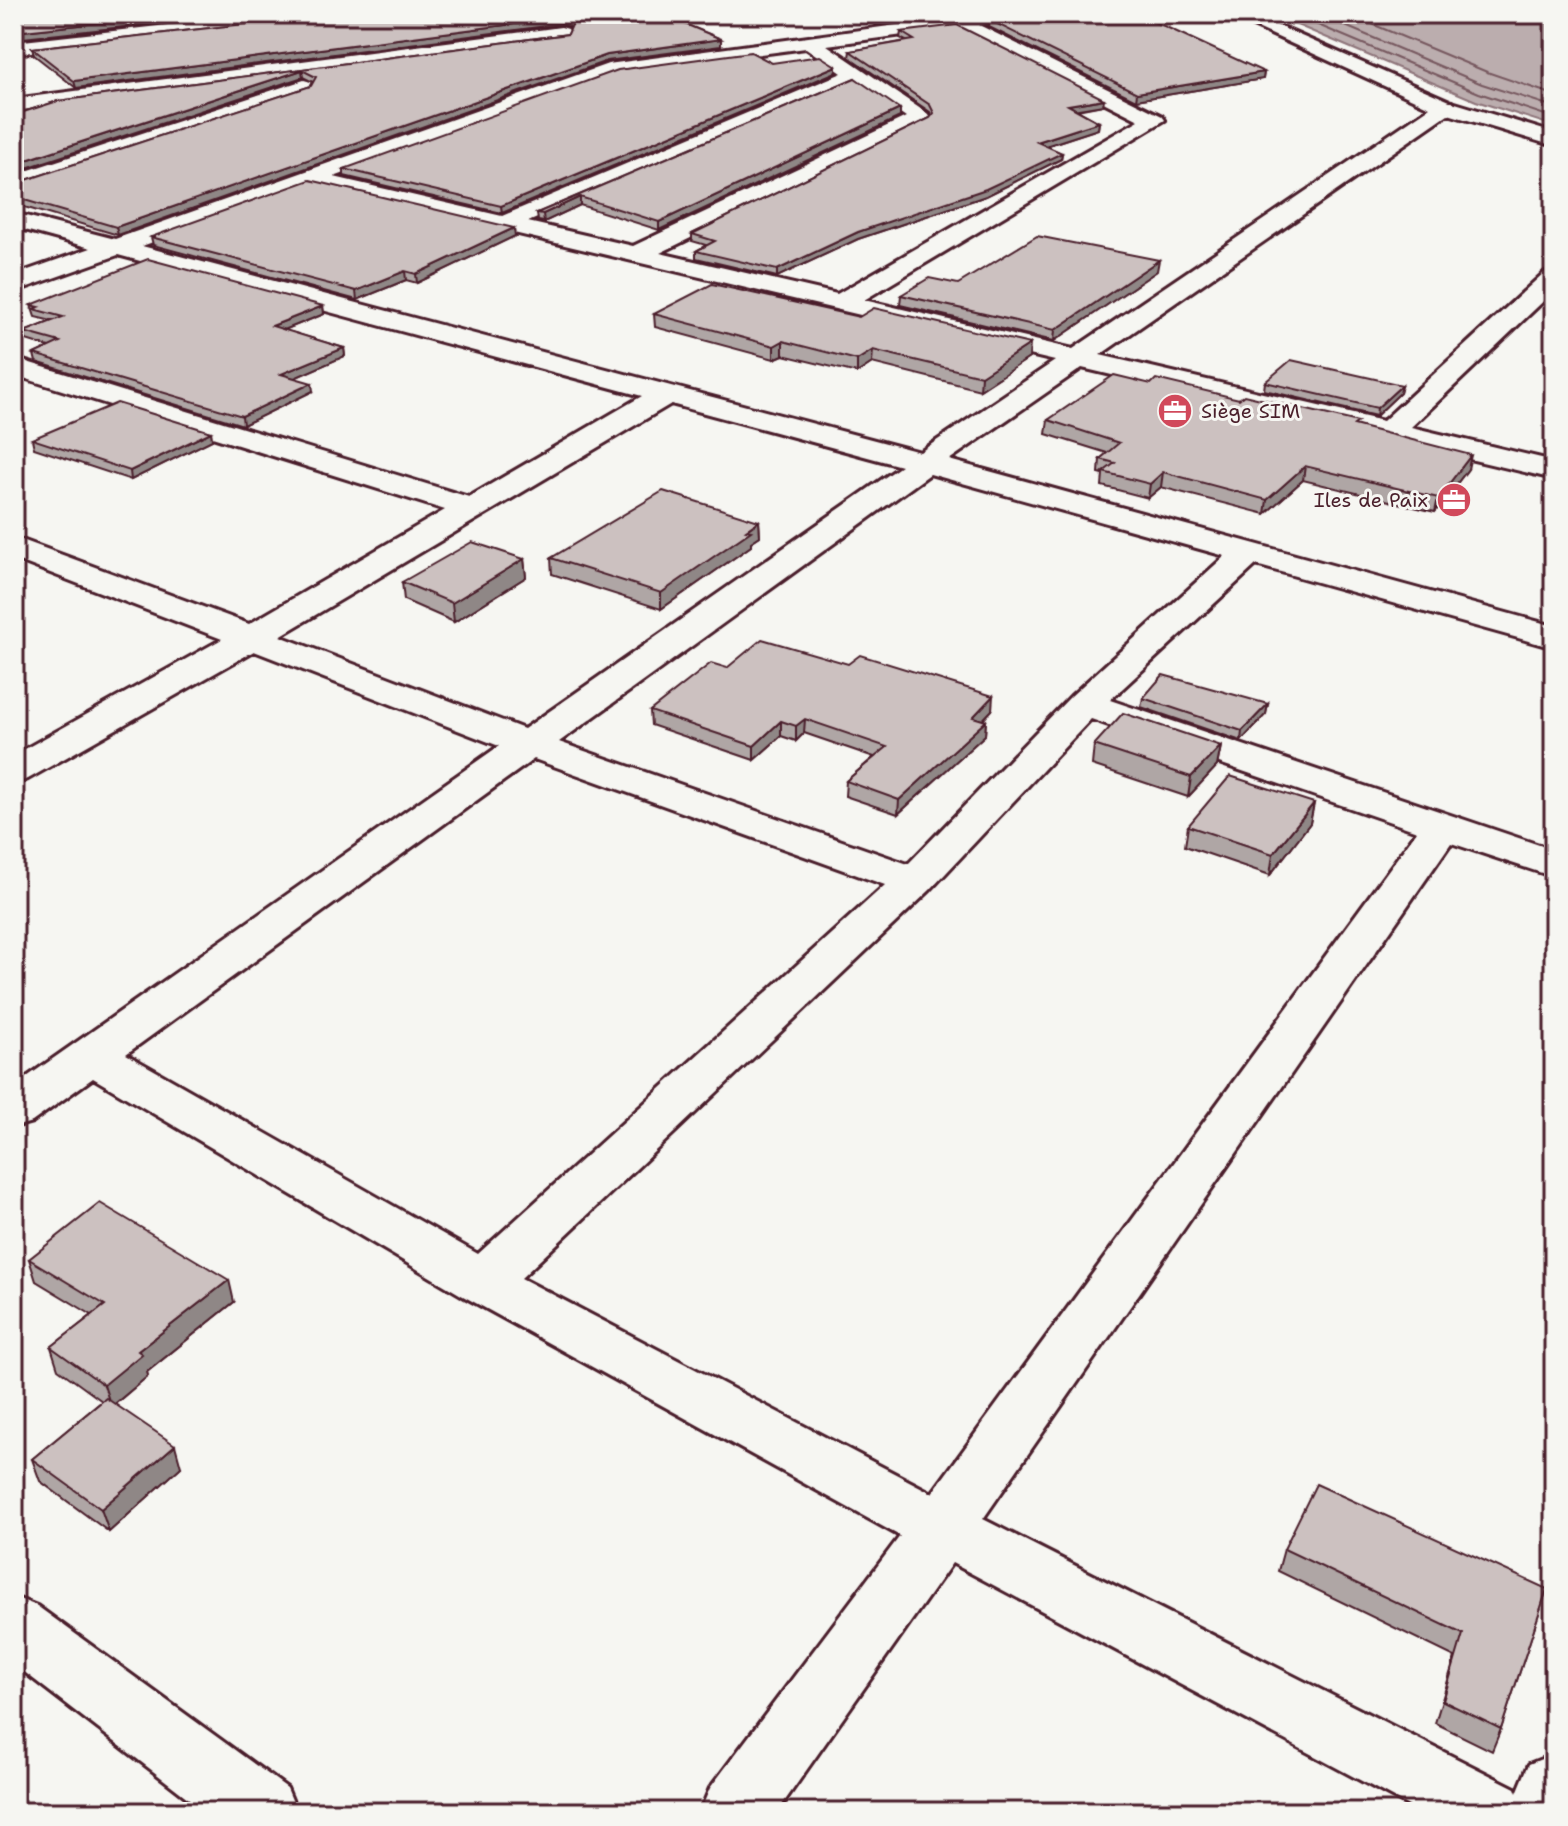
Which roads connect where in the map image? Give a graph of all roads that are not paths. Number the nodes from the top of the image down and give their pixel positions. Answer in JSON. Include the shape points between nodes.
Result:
{"nodes":[{"id":1,"x":316,"y":14,"type":"edge"},
{"id":2,"x":530,"y":14,"type":"edge"},
{"id":3,"x":1018,"y":14,"type":"edge"},
{"id":4,"x":1236,"y":14,"type":"edge"},
{"id":5,"x":960,"y":22,"type":"junction"},
{"id":6,"x":574,"y":42,"type":"junction"},
{"id":7,"x":810,"y":42,"type":"junction"},
{"id":8,"x":14,"y":48,"type":"edge"},
{"id":9,"x":404,"y":53,"type":"junction"},
{"id":10,"x":615,"y":68,"type":"junction"},
{"id":11,"x":857,"y":74,"type":"junction"},
{"id":12,"x":14,"y":105,"type":"edge"},
{"id":13,"x":1445,"y":106,"type":"junction"},
{"id":14,"x":1554,"y":140,"type":"edge"},
{"id":15,"x":310,"y":178,"type":"junction"},
{"id":16,"x":14,"y":182,"type":"edge"},
{"id":17,"x":14,"y":220,"type":"edge"},
{"id":18,"x":503,"y":224,"type":"junction"},
{"id":19,"x":117,"y":247,"type":"junction"},
{"id":20,"x":635,"y":255,"type":"junction"},
{"id":21,"x":1554,"y":277,"type":"edge"},
{"id":22,"x":14,"y":284,"type":"edge"},
{"id":23,"x":838,"y":304,"type":"junction"},
{"id":24,"x":1075,"y":360,"type":"junction"},
{"id":25,"x":14,"y":366,"type":"edge"},
{"id":26,"x":667,"y":394,"type":"junction"},
{"id":27,"x":1389,"y":432,"type":"junction"},
{"id":28,"x":925,"y":463,"type":"junction"},
{"id":29,"x":1554,"y":470,"type":"edge"},
{"id":30,"x":471,"y":508,"type":"junction"},
{"id":31,"x":14,"y":547,"type":"edge"},
{"id":32,"x":1250,"y":552,"type":"junction"},
{"id":33,"x":1554,"y":637,"type":"edge"},
{"id":34,"x":251,"y":638,"type":"junction"},
{"id":35,"x":1084,"y":704,"type":"junction"},
{"id":36,"x":528,"y":744,"type":"junction"},
{"id":37,"x":14,"y":771,"type":"edge"},
{"id":38,"x":1442,"y":826,"type":"junction"},
{"id":39,"x":1554,"y":864,"type":"edge"},
{"id":40,"x":915,"y":881,"type":"junction"},
{"id":41,"x":91,"y":1055,"type":"junction"},
{"id":42,"x":14,"y":1110,"type":"edge"},
{"id":43,"x":482,"y":1282,"type":"junction"},
{"id":44,"x":942,"y":1528,"type":"junction"},
{"id":45,"x":14,"y":1626,"type":"edge"},
{"id":46,"x":1554,"y":1787,"type":"edge"},
{"id":47,"x":262,"y":1812,"type":"edge"},
{"id":48,"x":735,"y":1812,"type":"edge"},
{"id":49,"x":1490,"y":1812,"type":"edge"},
{"id":50,"x":1544,"y":1812,"type":"edge"}],
"edges":[{"from":1,"to":8,"type":"street"},
{"from":2,"to":6,"type":"street"},
{"from":3,"to":5,"type":"street"},
{"from":4,"to":13,"type":"street"},
{"from":5,"to":7,"type":"street"},
{"from":5,"to":23,"type":"street","via":[[1155,120]]},
{"from":6,"to":9,"type":"street"},
{"from":6,"to":10,"type":"street"},
{"from":7,"to":10,"type":"street"},
{"from":7,"to":11,"type":"street"},
{"from":9,"to":12,"type":"street"},
{"from":9,"to":16,"type":"street"},
{"from":10,"to":15,"type":"street"},
{"from":11,"to":18,"type":"street"},
{"from":11,"to":20,"type":"street","via":[[921,118]]},
{"from":13,"to":14,"type":"street"},
{"from":13,"to":24,"type":"street"},
{"from":15,"to":18,"type":"street"},
{"from":15,"to":19,"type":"street"},
{"from":17,"to":19,"type":"street"},
{"from":18,"to":20,"type":"street"},
{"from":19,"to":22,"type":"street"},
{"from":19,"to":26,"type":"street"},
{"from":20,"to":23,"type":"street"},
{"from":21,"to":27,"type":"street"},
{"from":23,"to":24,"type":"street"},
{"from":24,"to":27,"type":"street"},
{"from":24,"to":28,"type":"street"},
{"from":25,"to":30,"type":"street"},
{"from":26,"to":28,"type":"street"},
{"from":26,"to":30,"type":"street"},
{"from":27,"to":29,"type":"street"},
{"from":28,"to":32,"type":"street"},
{"from":28,"to":36,"type":"street"},
{"from":30,"to":34,"type":"street"},
{"from":31,"to":34,"type":"street"},
{"from":32,"to":33,"type":"street"},
{"from":32,"to":35,"type":"street"},
{"from":34,"to":36,"type":"street"},
{"from":34,"to":37,"type":"street"},
{"from":35,"to":38,"type":"street"},
{"from":35,"to":40,"type":"street"},
{"from":36,"to":40,"type":"street"},
{"from":36,"to":41,"type":"street"},
{"from":38,"to":39,"type":"street"},
{"from":38,"to":44,"type":"street"},
{"from":40,"to":43,"type":"street"},
{"from":41,"to":42,"type":"street"},
{"from":41,"to":43,"type":"street"},
{"from":43,"to":44,"type":"street"},
{"from":44,"to":48,"type":"street"},
{"from":44,"to":49,"type":"street"},
{"from":45,"to":47,"type":"street"},
{"from":46,"to":50,"type":"street"}]}
